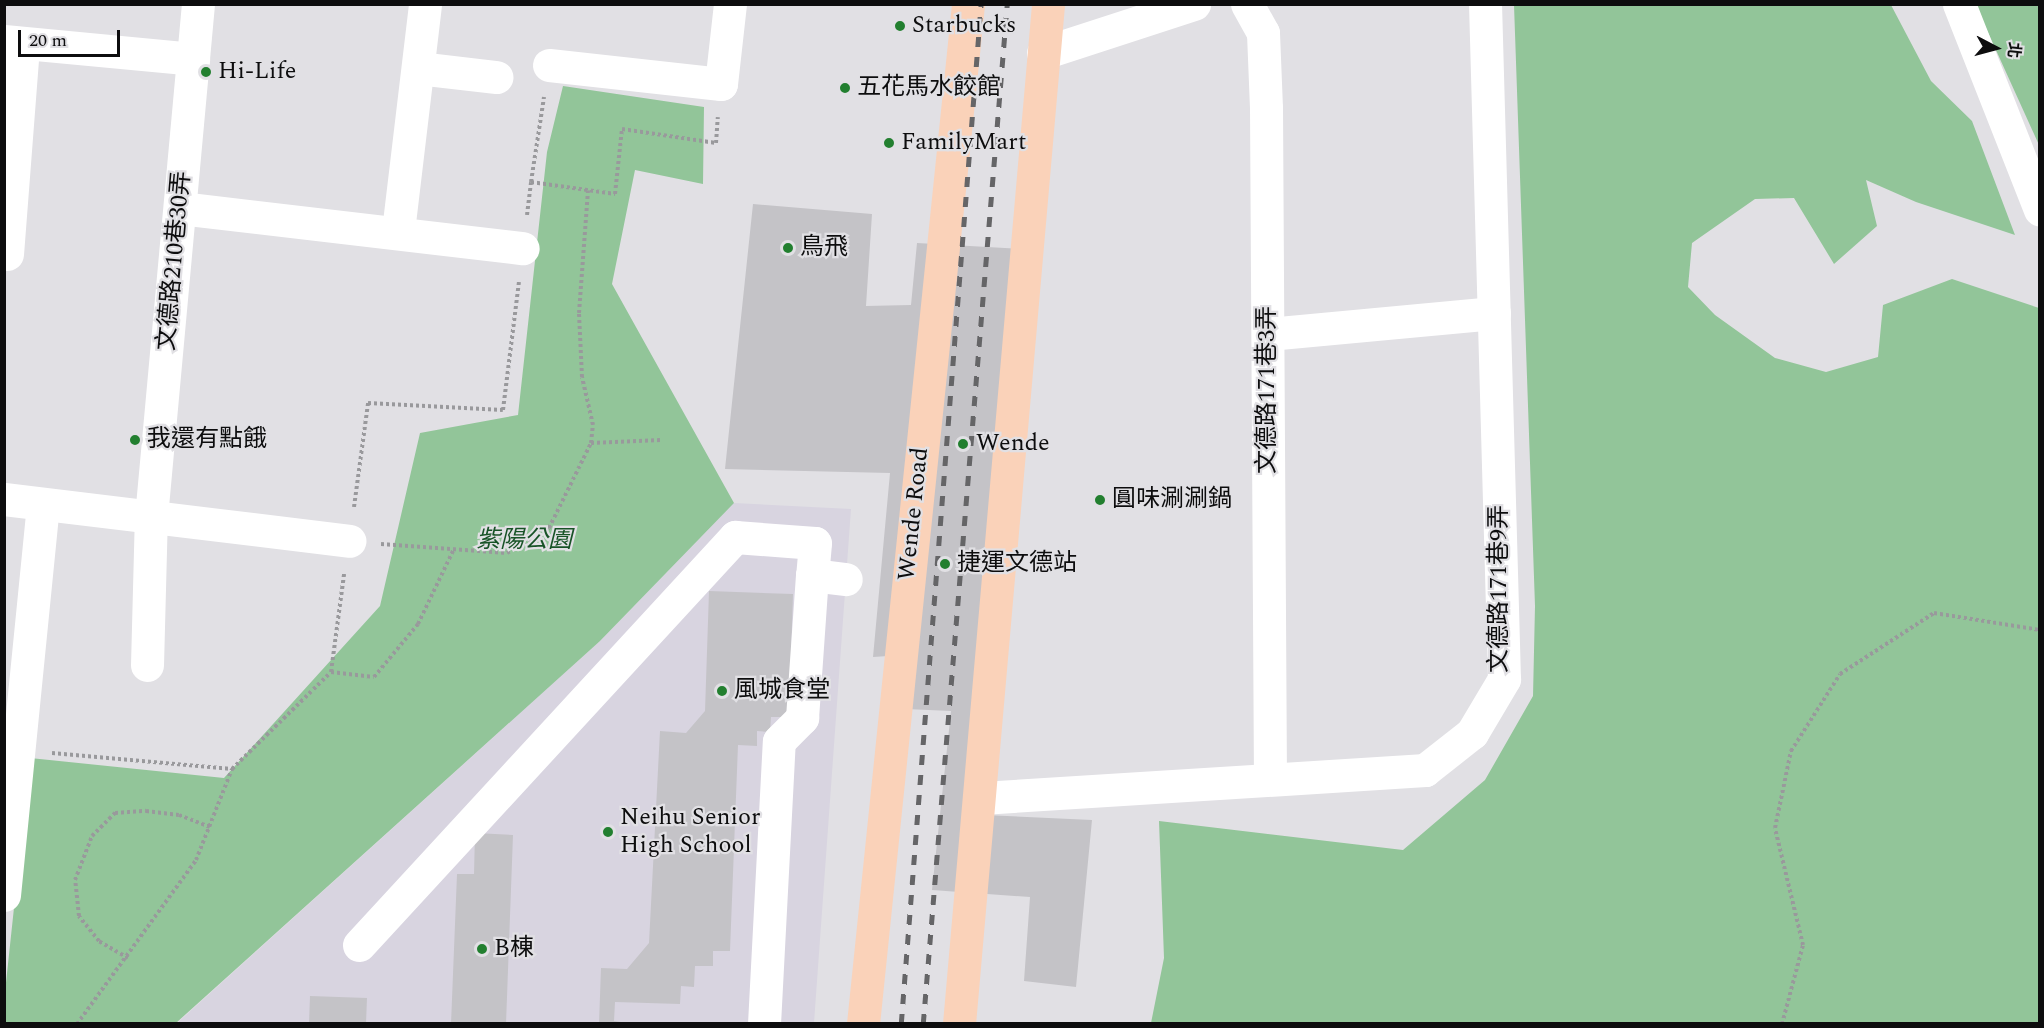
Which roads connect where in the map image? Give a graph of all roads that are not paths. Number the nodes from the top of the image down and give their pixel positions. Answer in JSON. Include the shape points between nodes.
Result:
{"nodes":[{"id":1,"x":198,"y":4,"type":"edge"},
{"id":2,"x":425,"y":4,"type":"edge"},
{"id":3,"x":730,"y":4,"type":"edge"},
{"id":4,"x":968,"y":4,"type":"edge"},
{"id":5,"x":1048,"y":4,"type":"edge"},
{"id":6,"x":1194,"y":4,"type":"edge"},
{"id":7,"x":1247,"y":4,"type":"edge"},
{"id":8,"x":1485,"y":4,"type":"edge"},
{"id":9,"x":1959,"y":4,"type":"edge"},
{"id":10,"x":14,"y":42,"type":"edge"},
{"id":11,"x":1042,"y":53,"type":"junction"},
{"id":12,"x":193,"y":59,"type":"junction"},
{"id":13,"x":549,"y":65,"type":"road end"},
{"id":14,"x":418,"y":68,"type":"junction"},
{"id":15,"x":496,"y":77,"type":"dead end"},
{"id":16,"x":180,"y":208,"type":"junction"},
{"id":17,"x":2040,"y":210,"type":"edge"},
{"id":18,"x":398,"y":231,"type":"junction"},
{"id":19,"x":523,"y":248,"type":"road end"},
{"id":20,"x":7,"y":254,"type":"dead end"},
{"id":21,"x":1494,"y":313,"type":"junction"},
{"id":22,"x":1268,"y":334,"type":"junction"},
{"id":23,"x":4,"y":499,"type":"edge"},
{"id":24,"x":44,"y":504,"type":"junction"},
{"id":25,"x":151,"y":517,"type":"junction"},
{"id":26,"x":349,"y":541,"type":"road end"},
{"id":27,"x":812,"y":575,"type":"junction"},
{"id":28,"x":846,"y":579,"type":"dead end"},
{"id":29,"x":147,"y":665,"type":"dead end"},
{"id":30,"x":1270,"y":779,"type":"junction"},
{"id":31,"x":981,"y":798,"type":"junction"},
{"id":32,"x":4,"y":895,"type":"edge"},
{"id":33,"x":359,"y":945,"type":"dead end"},
{"id":34,"x":764,"y":1023,"type":"edge"},
{"id":35,"x":863,"y":1023,"type":"edge"},
{"id":36,"x":959,"y":1023,"type":"edge"}],
"edges":[{"from":1,"to":12,"type":"street","name":"文德路210巷30弄"},
{"from":2,"to":14,"type":"street"},
{"from":3,"to":13,"type":"street","via":[[721,84]]},
{"from":4,"to":35,"type":"main road","name":"Wende Road"},
{"from":5,"to":11,"type":"main road"},
{"from":6,"to":11,"type":"street"},
{"from":7,"to":22,"type":"street","name":"文德路171巷3弄","via":[[1263,33]]},
{"from":8,"to":21,"type":"street","name":"文德路171巷9弄"},
{"from":9,"to":17,"type":"street"},
{"from":10,"to":12,"type":"street"},
{"from":10,"to":20,"type":"street"},
{"from":11,"to":31,"type":"main road"},
{"from":12,"to":16,"type":"street","name":"文德路210巷30弄"},
{"from":14,"to":15,"type":"street"},
{"from":14,"to":18,"type":"street"},
{"from":16,"to":18,"type":"street"},
{"from":16,"to":25,"type":"street","name":"文德路210巷30弄"},
{"from":18,"to":19,"type":"street"},
{"from":21,"to":22,"type":"street"},
{"from":21,"to":30,"type":"street","name":"文德路171巷9弄","via":[[1504,679],[1472,733],[1425,770]]},
{"from":22,"to":30,"type":"street","name":"文德路171巷3弄"},
{"from":23,"to":24,"type":"street"},
{"from":24,"to":25,"type":"street"},
{"from":24,"to":32,"type":"street"},
{"from":25,"to":26,"type":"street"},
{"from":25,"to":29,"type":"street","name":"文德路210巷30弄"},
{"from":27,"to":28,"type":"street"},
{"from":27,"to":33,"type":"street","via":[[815,543],[735,537]]},
{"from":27,"to":34,"type":"street","via":[[802,718],[779,741]]},
{"from":30,"to":31,"type":"street","name":"文德路171巷9弄"},
{"from":31,"to":36,"type":"main road"}]}
